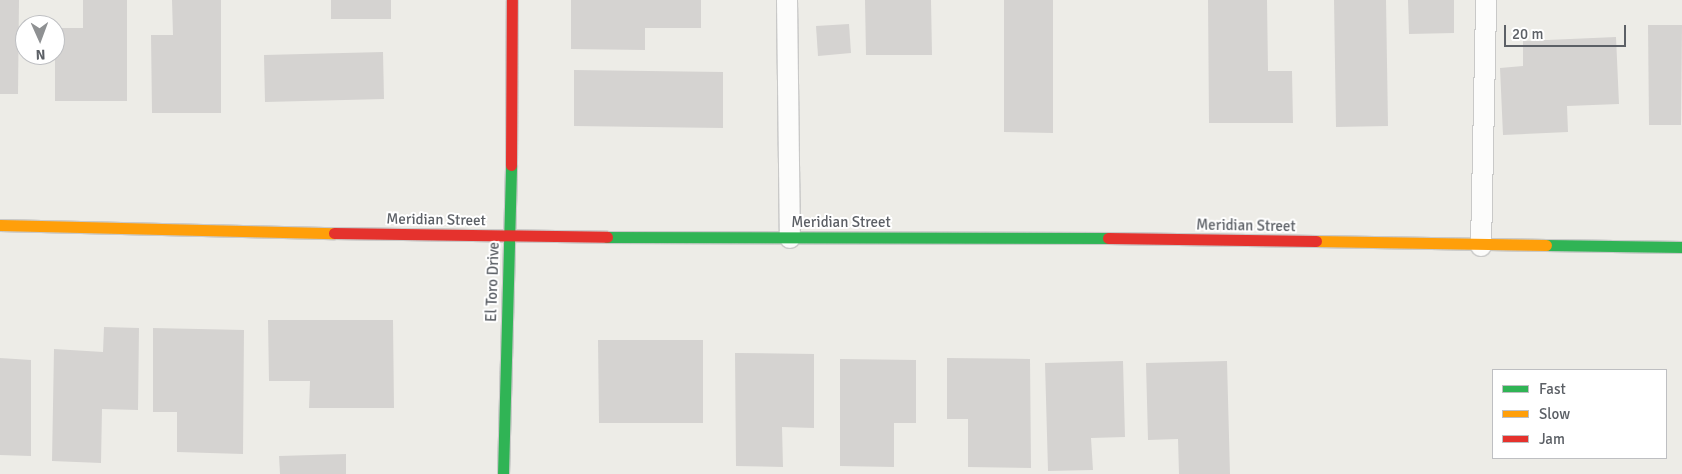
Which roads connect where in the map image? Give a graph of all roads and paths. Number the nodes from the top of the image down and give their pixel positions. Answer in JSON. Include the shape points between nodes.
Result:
{"nodes":[{"id":1,"x":512,"y":0,"type":"edge"},
{"id":2,"x":787,"y":0,"type":"edge"},
{"id":3,"x":1486,"y":0,"type":"edge"},
{"id":4,"x":0,"y":225,"type":"edge"},
{"id":5,"x":510,"y":237,"type":"junction"},
{"id":6,"x":790,"y":238,"type":"junction"},
{"id":7,"x":1481,"y":246,"type":"junction"},
{"id":8,"x":1682,"y":247,"type":"edge"},
{"id":9,"x":503,"y":474,"type":"edge"}],
"edges":[{"from":1,"to":5,"type":"street","name":"El Toro Drive"},
{"from":2,"to":6,"type":"lane"},
{"from":3,"to":7,"type":"lane"},
{"from":4,"to":5,"type":"street","name":"Meridian Street"},
{"from":5,"to":6,"type":"street","name":"Meridian Street"},
{"from":5,"to":9,"type":"street","name":"El Toro Drive"},
{"from":6,"to":7,"type":"street","name":"Meridian Street","via":[[1147,238]]},
{"from":7,"to":8,"type":"street","name":"Meridian Street"}]}
